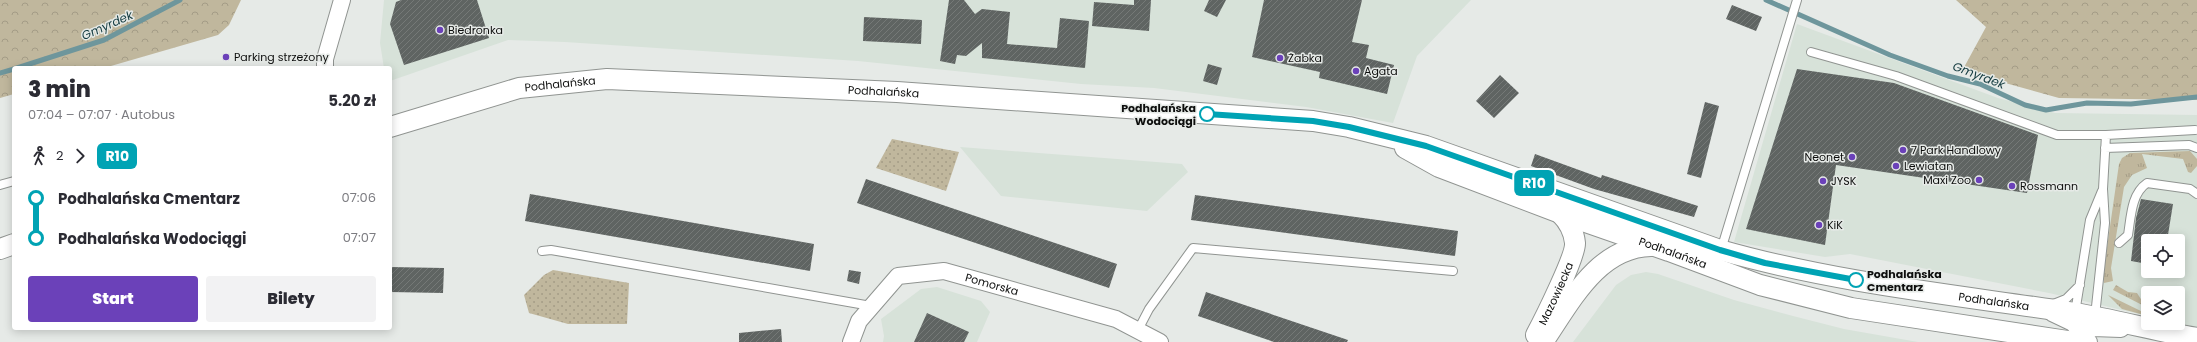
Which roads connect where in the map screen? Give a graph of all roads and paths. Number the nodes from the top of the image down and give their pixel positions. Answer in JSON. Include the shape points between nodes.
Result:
{"nodes":[{"id":1,"x":342,"y":0,"type":"edge"},
{"id":2,"x":1797,"y":0,"type":"edge"},
{"id":3,"x":1811,"y":52,"type":"dead end"},
{"id":4,"x":325,"y":66,"type":"edge"},
{"id":5,"x":392,"y":126,"type":"edge"},
{"id":6,"x":2195,"y":130,"type":"dead end"},
{"id":7,"x":1381,"y":135,"type":"junction"},
{"id":8,"x":2106,"y":135,"type":"junction"},
{"id":9,"x":2105,"y":148,"type":"junction"},
{"id":10,"x":2197,"y":148,"type":"edge"},
{"id":11,"x":12,"y":182,"type":"edge"},
{"id":12,"x":0,"y":185,"type":"edge"},
{"id":13,"x":2103,"y":189,"type":"junction"},
{"id":14,"x":2197,"y":194,"type":"edge"},
{"id":15,"x":1585,"y":202,"type":"junction"},
{"id":16,"x":1560,"y":213,"type":"junction"},
{"id":17,"x":1629,"y":217,"type":"junction"},
{"id":18,"x":1600,"y":228,"type":"junction"},
{"id":19,"x":2119,"y":243,"type":"dead end"},
{"id":20,"x":1575,"y":244,"type":"junction"},
{"id":21,"x":1655,"y":246,"type":"junction"},
{"id":22,"x":1720,"y":250,"type":"junction"},
{"id":23,"x":542,"y":251,"type":"dead end"},
{"id":24,"x":1453,"y":271,"type":"dead end"},
{"id":25,"x":1593,"y":271,"type":"junction"},
{"id":26,"x":2080,"y":286,"type":"junction"},
{"id":27,"x":871,"y":306,"type":"junction"},
{"id":28,"x":2041,"y":308,"type":"junction"},
{"id":29,"x":1138,"y":330,"type":"junction"},
{"id":30,"x":2081,"y":332,"type":"edge"},
{"id":31,"x":2028,"y":337,"type":"edge"},
{"id":32,"x":2197,"y":338,"type":"edge"},
{"id":33,"x":851,"y":342,"type":"edge"},
{"id":34,"x":1160,"y":342,"type":"edge"},
{"id":35,"x":1532,"y":342,"type":"edge"},
{"id":36,"x":1543,"y":342,"type":"edge"}],
"edges":[{"from":1,"to":4,"type":"street"},
{"from":2,"to":22,"type":"lane"},
{"from":3,"to":8,"type":"lane","via":[[1896,76],[2057,135]]},
{"from":5,"to":7,"type":"street","name":"Podhalańska","via":[[519,88],[607,79],[882,92],[1313,121]]},
{"from":6,"to":8,"type":"lane"},
{"from":7,"to":15,"type":"street","name":"Podhalańska","via":[[1426,146]]},
{"from":7,"to":16,"type":"street","name":"Podhalańska","via":[[1439,167]]},
{"from":8,"to":9,"type":"lane"},
{"from":9,"to":10,"type":"lane","via":[[2189,145]]},
{"from":9,"to":13,"type":"lane"},
{"from":11,"to":12,"type":"lane"},
{"from":13,"to":26,"type":"lane","via":[[2090,220]]},
{"from":13,"to":30,"type":"lane","via":[[2105,223]]},
{"from":14,"to":19,"type":"lane","via":[[2190,188],[2147,183],[2136,196],[2128,235]]},
{"from":15,"to":17,"type":"street","name":"Podhalańska"},
{"from":15,"to":18,"type":"street","name":"Mazowiecka","via":[[1596,212]]},
{"from":16,"to":18,"type":"street","name":"Podhalańska"},
{"from":16,"to":20,"type":"street","via":[[1573,233]]},
{"from":17,"to":18,"type":"street","via":[[1609,221]]},
{"from":17,"to":22,"type":"street","name":"Podhalańska"},
{"from":18,"to":20,"type":"street"},
{"from":18,"to":21,"type":"street","name":"Podhalańska"},
{"from":18,"to":25,"type":"street","name":"Mazowiecka","via":[[1601,249]]},
{"from":20,"to":35,"type":"street","name":"Mazowiecka","via":[[1561,283]]},
{"from":21,"to":25,"type":"street","name":"Mazowiecka","via":[[1632,248]]},
{"from":21,"to":31,"type":"street","name":"Podhalańska","via":[[1760,285],[1800,296],[1851,308]]},
{"from":22,"to":28,"type":"street","name":"Podhalańska","via":[[1826,276]]},
{"from":23,"to":27,"type":"lane","via":[[550,250]]},
{"from":24,"to":29,"type":"lane","via":[[1193,248],[1149,309]]},
{"from":25,"to":36,"type":"street","name":"Mazowiecka"},
{"from":26,"to":28,"type":"lane","via":[[2066,299]]},
{"from":26,"to":30,"type":"lane"},
{"from":27,"to":29,"type":"street","name":"Pomorska","via":[[898,276],[944,271],[1116,319]]},
{"from":27,"to":33,"type":"street","name":"Pomorska","via":[[859,321]]},
{"from":28,"to":30,"type":"street","name":"Podhalańska"},
{"from":29,"to":34,"type":"street","name":"Pomorska"},
{"from":30,"to":31,"type":"street","name":"Podhalańska"},
{"from":30,"to":32,"type":"street","name":"Podhalańska","via":[[2148,329]]}]}
